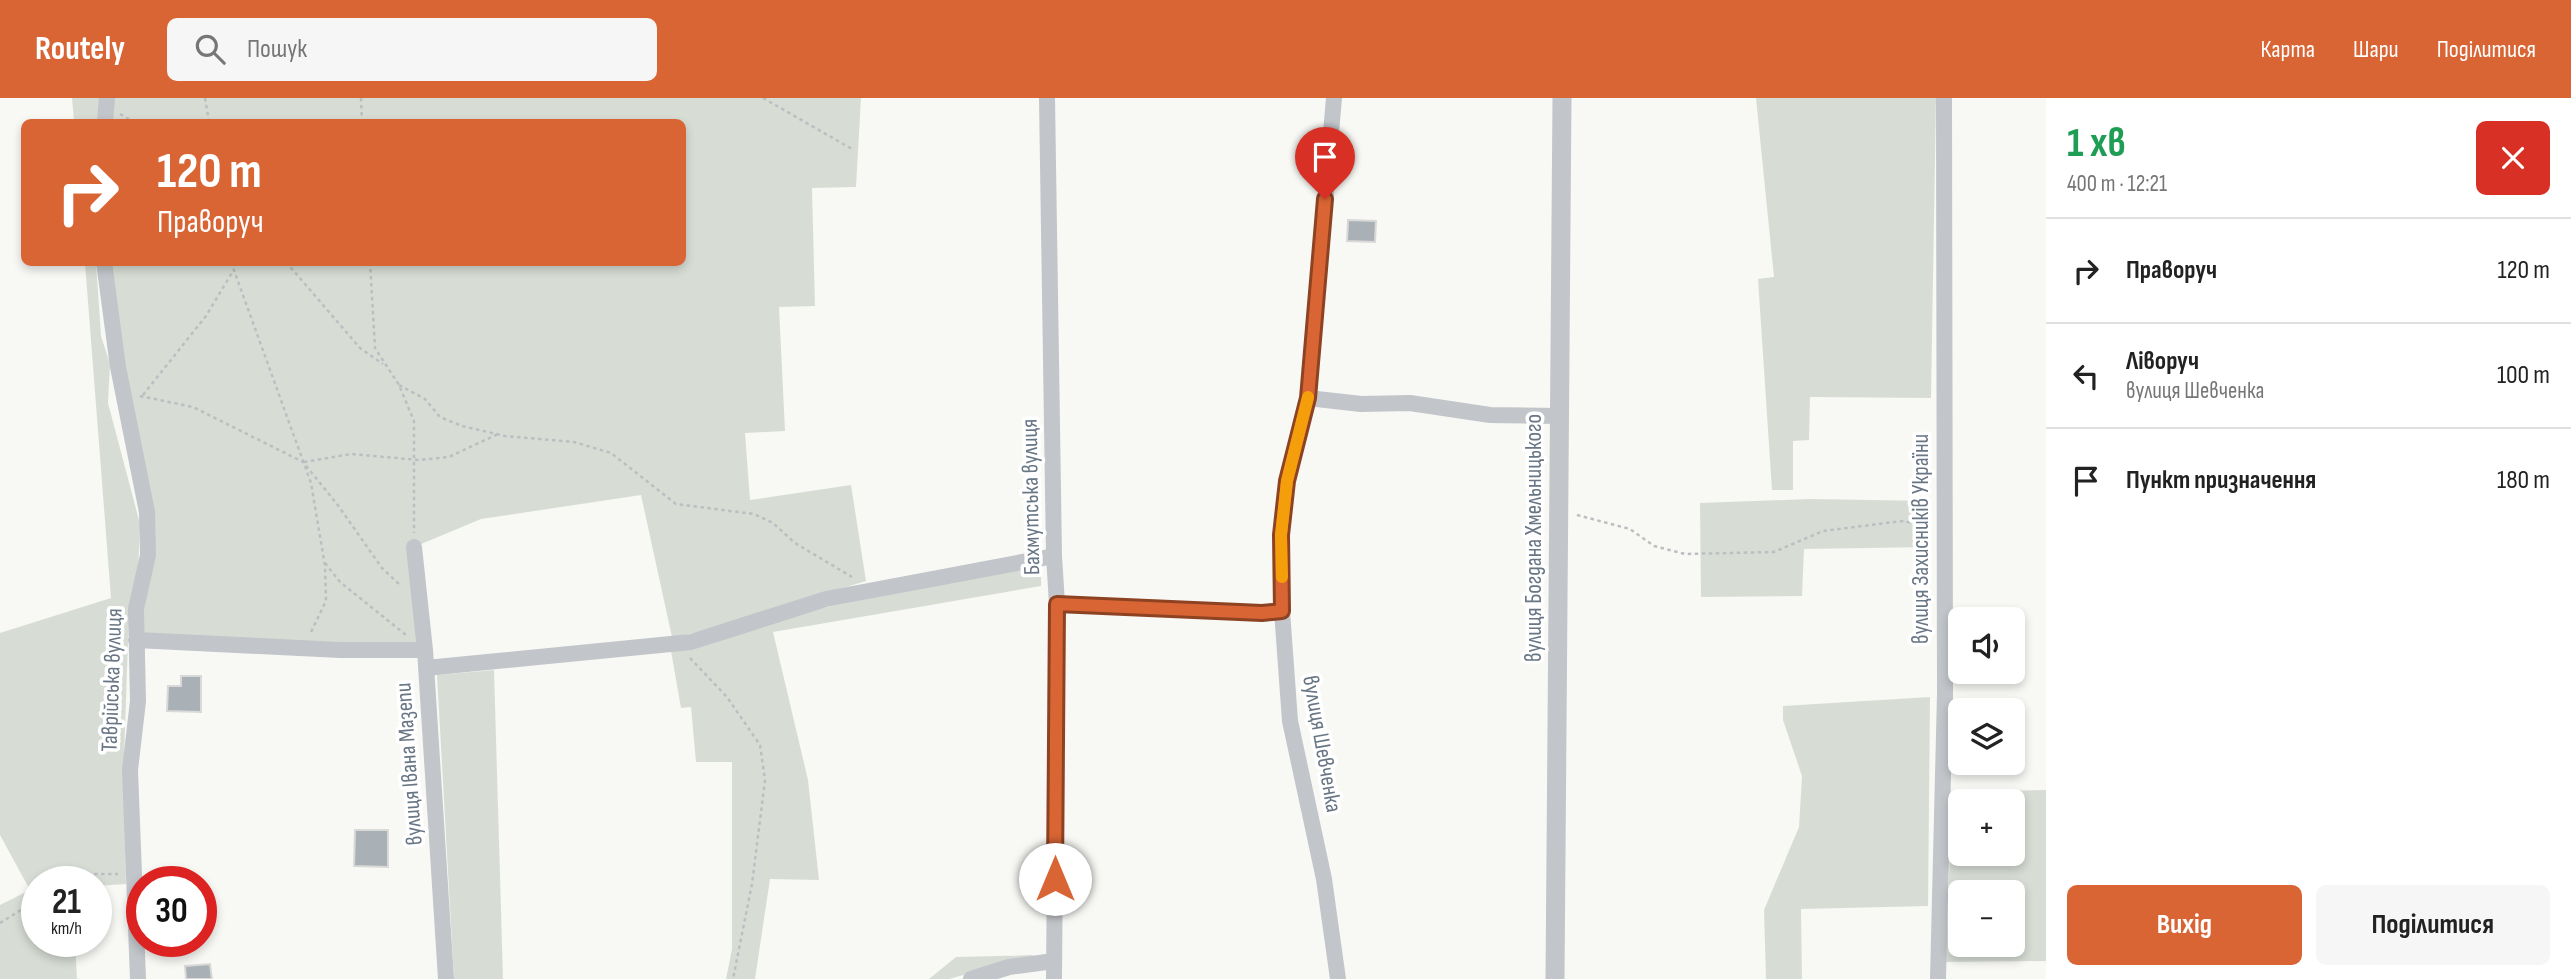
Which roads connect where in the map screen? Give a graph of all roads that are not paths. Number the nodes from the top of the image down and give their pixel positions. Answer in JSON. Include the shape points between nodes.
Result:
{"nodes":[{"id":1,"x":107,"y":98,"type":"edge"},
{"id":2,"x":1047,"y":98,"type":"edge"},
{"id":3,"x":1334,"y":98,"type":"edge"},
{"id":4,"x":1562,"y":98,"type":"edge"},
{"id":5,"x":1944,"y":98,"type":"edge"},
{"id":6,"x":105,"y":119,"type":"edge"},
{"id":7,"x":105,"y":266,"type":"edge"},
{"id":8,"x":1308,"y":398,"type":"junction"},
{"id":9,"x":1560,"y":416,"type":"junction"},
{"id":10,"x":414,"y":547,"type":"road end"},
{"id":11,"x":1054,"y":556,"type":"junction"},
{"id":12,"x":1057,"y":604,"type":"junction"},
{"id":13,"x":1282,"y":611,"type":"junction"},
{"id":14,"x":136,"y":639,"type":"junction"},
{"id":15,"x":425,"y":650,"type":"junction"},
{"id":16,"x":426,"y":668,"type":"junction"},
{"id":17,"x":1054,"y":961,"type":"junction"},
{"id":18,"x":138,"y":979,"type":"edge"},
{"id":19,"x":446,"y":979,"type":"edge"},
{"id":20,"x":971,"y":979,"type":"edge"},
{"id":21,"x":1054,"y":979,"type":"edge"},
{"id":22,"x":1338,"y":979,"type":"edge"},
{"id":23,"x":1555,"y":979,"type":"edge"},
{"id":24,"x":1938,"y":979,"type":"edge"}],
"edges":[{"from":1,"to":6,"type":"street"},
{"from":2,"to":11,"type":"street","name":"Бахмутська вулиця"},
{"from":3,"to":8,"type":"street","name":"вулиця Шевченка"},
{"from":4,"to":9,"type":"street","name":"вулиця Богдана Хмельницького"},
{"from":5,"to":24,"type":"street","name":"вулиця Захисників України","via":[[1944,832]]},
{"from":7,"to":14,"type":"street","name":"Таврійська вулиця","via":[[147,512],[148,555],[136,609]]},
{"from":8,"to":9,"type":"street","via":[[1410,403],[1490,415]]},
{"from":8,"to":13,"type":"street","name":"вулиця Шевченка","via":[[1287,481],[1281,535]]},
{"from":9,"to":23,"type":"street","name":"вулиця Богдана Хмельницького"},
{"from":10,"to":15,"type":"street","name":"вулиця Івана Мазепи"},
{"from":11,"to":12,"type":"street","name":"Бахмутська вулиця"},
{"from":11,"to":16,"type":"street","via":[[874,590],[676,643]]},
{"from":12,"to":13,"type":"street"},
{"from":12,"to":17,"type":"street","name":"Бахмутська вулиця"},
{"from":13,"to":22,"type":"street","name":"вулиця Шевченка","via":[[1290,721],[1324,879]]},
{"from":14,"to":15,"type":"street"},
{"from":14,"to":18,"type":"street","name":"Таврійська вулиця","via":[[138,701],[130,770]]},
{"from":15,"to":16,"type":"street","name":"вулиця Івана Мазепи"},
{"from":16,"to":19,"type":"street","name":"вулиця Івана Мазепи"},
{"from":17,"to":20,"type":"street","via":[[1009,967]]},
{"from":17,"to":21,"type":"street","name":"Бахмутська вулиця"}]}
